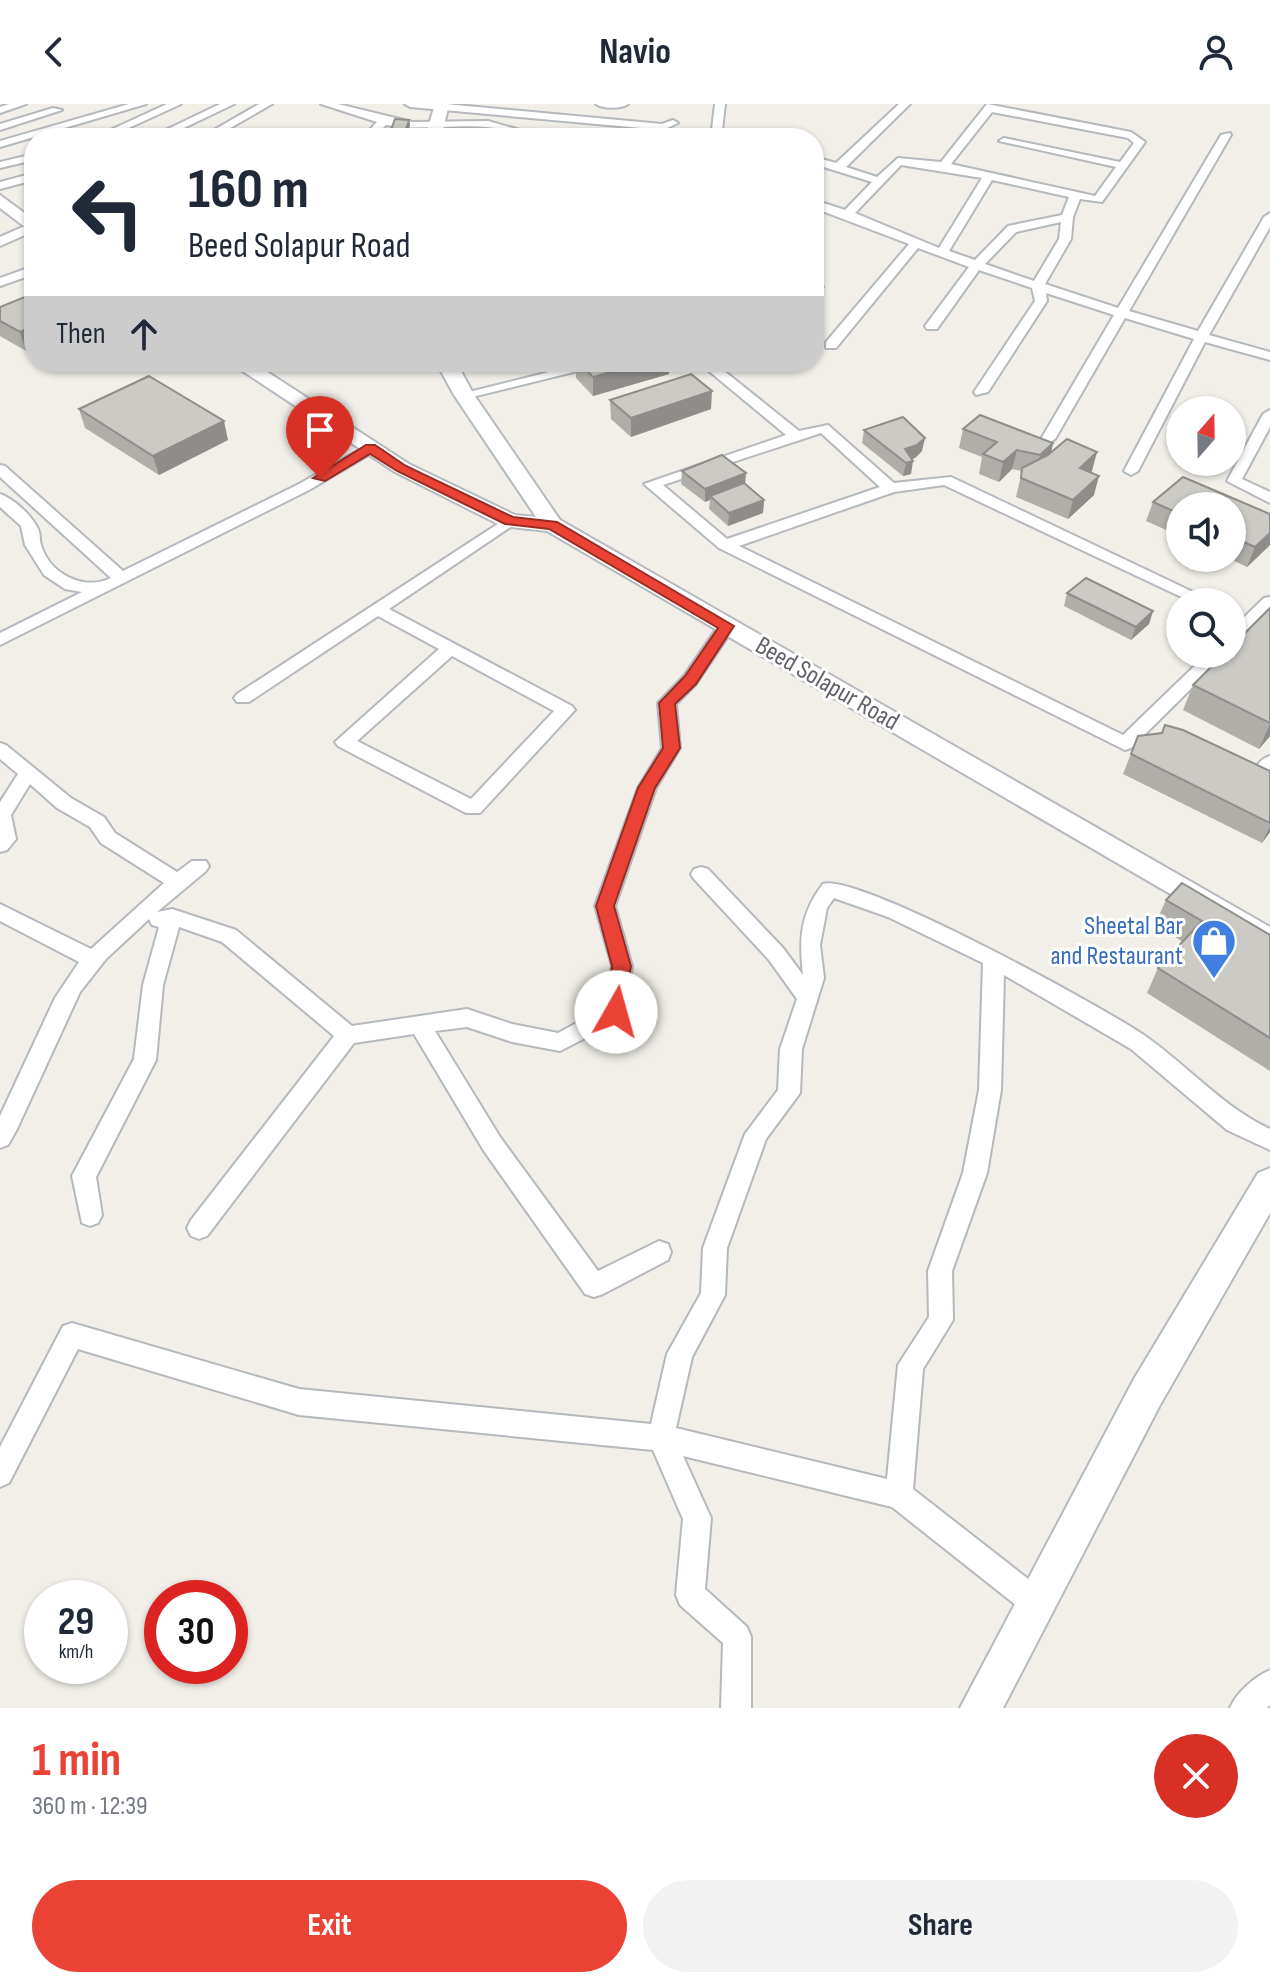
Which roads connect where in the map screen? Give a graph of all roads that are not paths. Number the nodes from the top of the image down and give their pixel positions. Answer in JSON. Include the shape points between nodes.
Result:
{"nodes":[{"id":1,"x":21,"y":104,"type":"edge"},
{"id":2,"x":141,"y":104,"type":"edge"},
{"id":3,"x":176,"y":104,"type":"edge"},
{"id":4,"x":229,"y":104,"type":"edge"},
{"id":5,"x":267,"y":104,"type":"edge"},
{"id":6,"x":326,"y":104,"type":"edge"},
{"id":7,"x":410,"y":104,"type":"edge"},
{"id":8,"x":601,"y":104,"type":"edge"},
{"id":9,"x":623,"y":104,"type":"edge"},
{"id":10,"x":720,"y":104,"type":"edge"},
{"id":11,"x":905,"y":104,"type":"edge"},
{"id":12,"x":442,"y":105,"type":"edge"},
{"id":13,"x":991,"y":106,"type":"edge"},
{"id":14,"x":0,"y":110,"type":"edge"},
{"id":15,"x":57,"y":110,"type":"dead end"},
{"id":16,"x":385,"y":120,"type":"junction"},
{"id":17,"x":673,"y":123,"type":"dead end"},
{"id":18,"x":0,"y":127,"type":"edge"},
{"id":19,"x":56,"y":128,"type":"edge"},
{"id":20,"x":121,"y":128,"type":"edge"},
{"id":21,"x":176,"y":128,"type":"edge"},
{"id":22,"x":223,"y":128,"type":"edge"},
{"id":23,"x":377,"y":128,"type":"edge"},
{"id":24,"x":418,"y":128,"type":"edge"},
{"id":25,"x":435,"y":128,"type":"edge"},
{"id":26,"x":461,"y":128,"type":"edge"},
{"id":27,"x":504,"y":128,"type":"edge"},
{"id":28,"x":718,"y":128,"type":"edge"},
{"id":29,"x":1226,"y":135,"type":"dead end"},
{"id":30,"x":24,"y":137,"type":"edge"},
{"id":31,"x":1004,"y":141,"type":"dead end"},
{"id":32,"x":0,"y":144,"type":"edge"},
{"id":33,"x":24,"y":159,"type":"edge"},
{"id":34,"x":824,"y":163,"type":"edge"},
{"id":35,"x":0,"y":165,"type":"edge"},
{"id":36,"x":944,"y":166,"type":"junction"},
{"id":37,"x":1125,"y":166,"type":"junction"},
{"id":38,"x":839,"y":167,"type":"junction"},
{"id":39,"x":988,"y":177,"type":"junction"},
{"id":40,"x":24,"y":179,"type":"edge"},
{"id":41,"x":879,"y":181,"type":"junction"},
{"id":42,"x":0,"y":186,"type":"edge"},
{"id":43,"x":1075,"y":196,"type":"junction"},
{"id":44,"x":1,"y":203,"type":"edge"},
{"id":45,"x":824,"y":207,"type":"edge"},
{"id":46,"x":849,"y":213,"type":"junction"},
{"id":47,"x":1067,"y":217,"type":"junction"},
{"id":48,"x":1270,"y":217,"type":"edge"},
{"id":49,"x":24,"y":220,"type":"edge"},
{"id":50,"x":24,"y":231,"type":"edge"},
{"id":51,"x":0,"y":242,"type":"edge"},
{"id":52,"x":917,"y":242,"type":"junction"},
{"id":53,"x":942,"y":253,"type":"junction"},
{"id":54,"x":977,"y":265,"type":"junction"},
{"id":55,"x":24,"y":274,"type":"edge"},
{"id":56,"x":0,"y":282,"type":"edge"},
{"id":57,"x":1038,"y":285,"type":"junction"},
{"id":58,"x":1122,"y":313,"type":"junction"},
{"id":59,"x":932,"y":326,"type":"dead end"},
{"id":60,"x":1201,"y":337,"type":"junction"},
{"id":61,"x":831,"y":345,"type":"dead end"},
{"id":62,"x":1270,"y":356,"type":"edge"},
{"id":63,"x":254,"y":372,"type":"edge"},
{"id":64,"x":451,"y":372,"type":"edge"},
{"id":65,"x":564,"y":372,"type":"edge"},
{"id":66,"x":717,"y":372,"type":"edge"},
{"id":67,"x":981,"y":392,"type":"dead end"},
{"id":68,"x":464,"y":395,"type":"junction"},
{"id":69,"x":1270,"y":414,"type":"edge"},
{"id":70,"x":796,"y":436,"type":"junction"},
{"id":71,"x":1048,"y":439,"type":"edge"},
{"id":72,"x":370,"y":448,"type":"junction"},
{"id":73,"x":0,"y":469,"type":"edge"},
{"id":74,"x":1131,"y":471,"type":"dead end"},
{"id":75,"x":891,"y":488,"type":"junction"},
{"id":76,"x":1270,"y":498,"type":"edge"},
{"id":77,"x":4,"y":507,"type":"edge"},
{"id":78,"x":510,"y":521,"type":"junction"},
{"id":79,"x":552,"y":525,"type":"junction"},
{"id":80,"x":725,"y":545,"type":"junction"},
{"id":81,"x":121,"y":578,"type":"junction"},
{"id":82,"x":1176,"y":588,"type":"edge"},
{"id":83,"x":98,"y":590,"type":"junction"},
{"id":84,"x":1270,"y":602,"type":"edge"},
{"id":85,"x":377,"y":609,"type":"junction"},
{"id":86,"x":1246,"y":625,"type":"edge"},
{"id":87,"x":727,"y":626,"type":"junction"},
{"id":88,"x":0,"y":640,"type":"edge"},
{"id":89,"x":451,"y":648,"type":"junction"},
{"id":90,"x":1203,"y":668,"type":"edge"},
{"id":91,"x":243,"y":698,"type":"dead end"},
{"id":92,"x":0,"y":749,"type":"edge"},
{"id":93,"x":28,"y":772,"type":"junction"},
{"id":94,"x":0,"y":845,"type":"edge"},
{"id":95,"x":199,"y":866,"type":"dead end"},
{"id":96,"x":701,"y":874,"type":"dead end"},
{"id":97,"x":176,"y":884,"type":"junction"},
{"id":98,"x":0,"y":912,"type":"edge"},
{"id":99,"x":172,"y":917,"type":"junction"},
{"id":100,"x":131,"y":923,"type":"junction"},
{"id":101,"x":1270,"y":941,"type":"edge"},
{"id":102,"x":993,"y":959,"type":"junction"},
{"id":103,"x":93,"y":960,"type":"junction"},
{"id":104,"x":808,"y":998,"type":"junction"},
{"id":105,"x":420,"y":1026,"type":"junction"},
{"id":106,"x":348,"y":1035,"type":"junction"},
{"id":107,"x":0,"y":1138,"type":"edge"},
{"id":108,"x":1270,"y":1140,"type":"edge"},
{"id":109,"x":1270,"y":1183,"type":"edge"},
{"id":110,"x":90,"y":1215,"type":"dead end"},
{"id":111,"x":199,"y":1228,"type":"dead end"},
{"id":112,"x":659,"y":1252,"type":"dead end"},
{"id":113,"x":661,"y":1438,"type":"junction"},
{"id":114,"x":0,"y":1474,"type":"edge"},
{"id":115,"x":899,"y":1495,"type":"junction"},
{"id":116,"x":1036,"y":1603,"type":"junction"},
{"id":117,"x":1270,"y":1685,"type":"edge"},
{"id":118,"x":736,"y":1708,"type":"edge"},
{"id":119,"x":981,"y":1708,"type":"edge"},
{"id":120,"x":1245,"y":1708,"type":"edge"}],
"edges":[{"from":1,"to":14,"type":"street"},
{"from":2,"to":19,"type":"street"},
{"from":3,"to":20,"type":"street"},
{"from":4,"to":21,"type":"street"},
{"from":5,"to":22,"type":"street"},
{"from":6,"to":16,"type":"street"},
{"from":7,"to":12,"type":"street"},
{"from":8,"to":9,"type":"street"},
{"from":10,"to":28,"type":"street"},
{"from":11,"to":38,"type":"street"},
{"from":12,"to":17,"type":"street","via":[[663,127]]},
{"from":12,"to":25,"type":"main road"},
{"from":13,"to":36,"type":"street"},
{"from":13,"to":37,"type":"street","via":[[1131,135],[1140,142]]},
{"from":15,"to":18,"type":"street"},
{"from":16,"to":23,"type":"street"},
{"from":16,"to":24,"type":"street"},
{"from":26,"to":27,"type":"street"},
{"from":29,"to":58,"type":"street"},
{"from":30,"to":32,"type":"street"},
{"from":31,"to":37,"type":"street"},
{"from":33,"to":35,"type":"street"},
{"from":34,"to":38,"type":"street"},
{"from":36,"to":39,"type":"street"},
{"from":36,"to":41,"type":"street","via":[[898,161]]},
{"from":37,"to":43,"type":"street","via":[[1098,200]]},
{"from":38,"to":41,"type":"street"},
{"from":39,"to":43,"type":"street"},
{"from":39,"to":53,"type":"street"},
{"from":40,"to":42,"type":"street"},
{"from":41,"to":46,"type":"street"},
{"from":43,"to":47,"type":"street"},
{"from":44,"to":49,"type":"main road"},
{"from":45,"to":46,"type":"street"},
{"from":46,"to":52,"type":"street"},
{"from":47,"to":54,"type":"street","via":[[1012,229]]},
{"from":47,"to":57,"type":"street","via":[[1065,239]]},
{"from":48,"to":60,"type":"street"},
{"from":50,"to":51,"type":"street"},
{"from":52,"to":53,"type":"street"},
{"from":52,"to":61,"type":"street"},
{"from":53,"to":54,"type":"street"},
{"from":54,"to":57,"type":"street"},
{"from":54,"to":59,"type":"street"},
{"from":55,"to":56,"type":"street"},
{"from":57,"to":58,"type":"street"},
{"from":57,"to":67,"type":"street","via":[[1041,301]]},
{"from":58,"to":60,"type":"street"},
{"from":58,"to":71,"type":"street"},
{"from":60,"to":62,"type":"street"},
{"from":60,"to":74,"type":"street"},
{"from":63,"to":72,"type":"main road"},
{"from":64,"to":68,"type":"main road","name":"Beed Solapur Road"},
{"from":65,"to":68,"type":"street"},
{"from":66,"to":70,"type":"street"},
{"from":68,"to":79,"type":"main road","name":"Beed Solapur Road"},
{"from":69,"to":76,"type":"street","via":[[1234,481]]},
{"from":70,"to":75,"type":"street","via":[[823,428]]},
{"from":70,"to":80,"type":"street","via":[[652,484]]},
{"from":72,"to":78,"type":"main road"},
{"from":72,"to":81,"type":"street","via":[[304,487]]},
{"from":73,"to":81,"type":"street"},
{"from":75,"to":80,"type":"street"},
{"from":75,"to":82,"type":"street","via":[[946,480]]},
{"from":77,"to":83,"type":"street","via":[[27,522],[33,545],[50,572],[71,585]]},
{"from":78,"to":79,"type":"main road"},
{"from":78,"to":85,"type":"street"},
{"from":79,"to":87,"type":"main road","name":"Beed Solapur Road"},
{"from":80,"to":90,"type":"street","via":[[1125,744]]},
{"from":81,"to":83,"type":"street"},
{"from":83,"to":88,"type":"street"},
{"from":84,"to":86,"type":"street"},
{"from":85,"to":89,"type":"street"},
{"from":85,"to":91,"type":"street"},
{"from":87,"to":101,"type":"main road","name":"Beed Solapur Road"},
{"from":87,"to":105,"type":"street","via":[[690,680],[667,703],[671,748],[647,788],[605,906],[622,966],[616,1012],[560,1042],[467,1018]]},
{"from":89,"to":89,"type":"street","via":[[566,710],[473,808],[344,742]]},
{"from":92,"to":93,"type":"street"},
{"from":93,"to":94,"type":"street","via":[[2,815],[6,839]]},
{"from":93,"to":97,"type":"street","via":[[97,822],[108,838]]},
{"from":95,"to":97,"type":"street"},
{"from":96,"to":104,"type":"street","via":[[776,954]]},
{"from":97,"to":100,"type":"street"},
{"from":98,"to":103,"type":"street"},
{"from":99,"to":100,"type":"street"},
{"from":99,"to":106,"type":"street","via":[[229,936]]},
{"from":99,"to":110,"type":"street","via":[[153,985],[145,1060],[84,1176]]},
{"from":100,"to":103,"type":"street"},
{"from":102,"to":104,"type":"street","via":[[895,912],[830,889],[817,906],[810,945],[814,978]]},
{"from":102,"to":108,"type":"street","via":[[1139,1043],[1235,1123]]},
{"from":102,"to":115,"type":"street","via":[[990,1090],[975,1173],[940,1271],[941,1320],[911,1365]]},
{"from":103,"to":107,"type":"street","via":[[63,1002]]},
{"from":104,"to":113,"type":"street","via":[[791,1049],[789,1093],[756,1134],[715,1248],[713,1295],[680,1354]]},
{"from":105,"to":106,"type":"street"},
{"from":105,"to":112,"type":"street","via":[[492,1144],[594,1286]]},
{"from":106,"to":111,"type":"street"},
{"from":109,"to":116,"type":"main road","via":[[1147,1392]]},
{"from":113,"to":114,"type":"street","via":[[299,1402],[72,1335]]},
{"from":113,"to":115,"type":"street"},
{"from":113,"to":118,"type":"street","via":[[697,1518],[690,1595],[737,1637]]},
{"from":115,"to":116,"type":"street"},
{"from":116,"to":119,"type":"main road"},
{"from":117,"to":120,"type":"street"}]}
